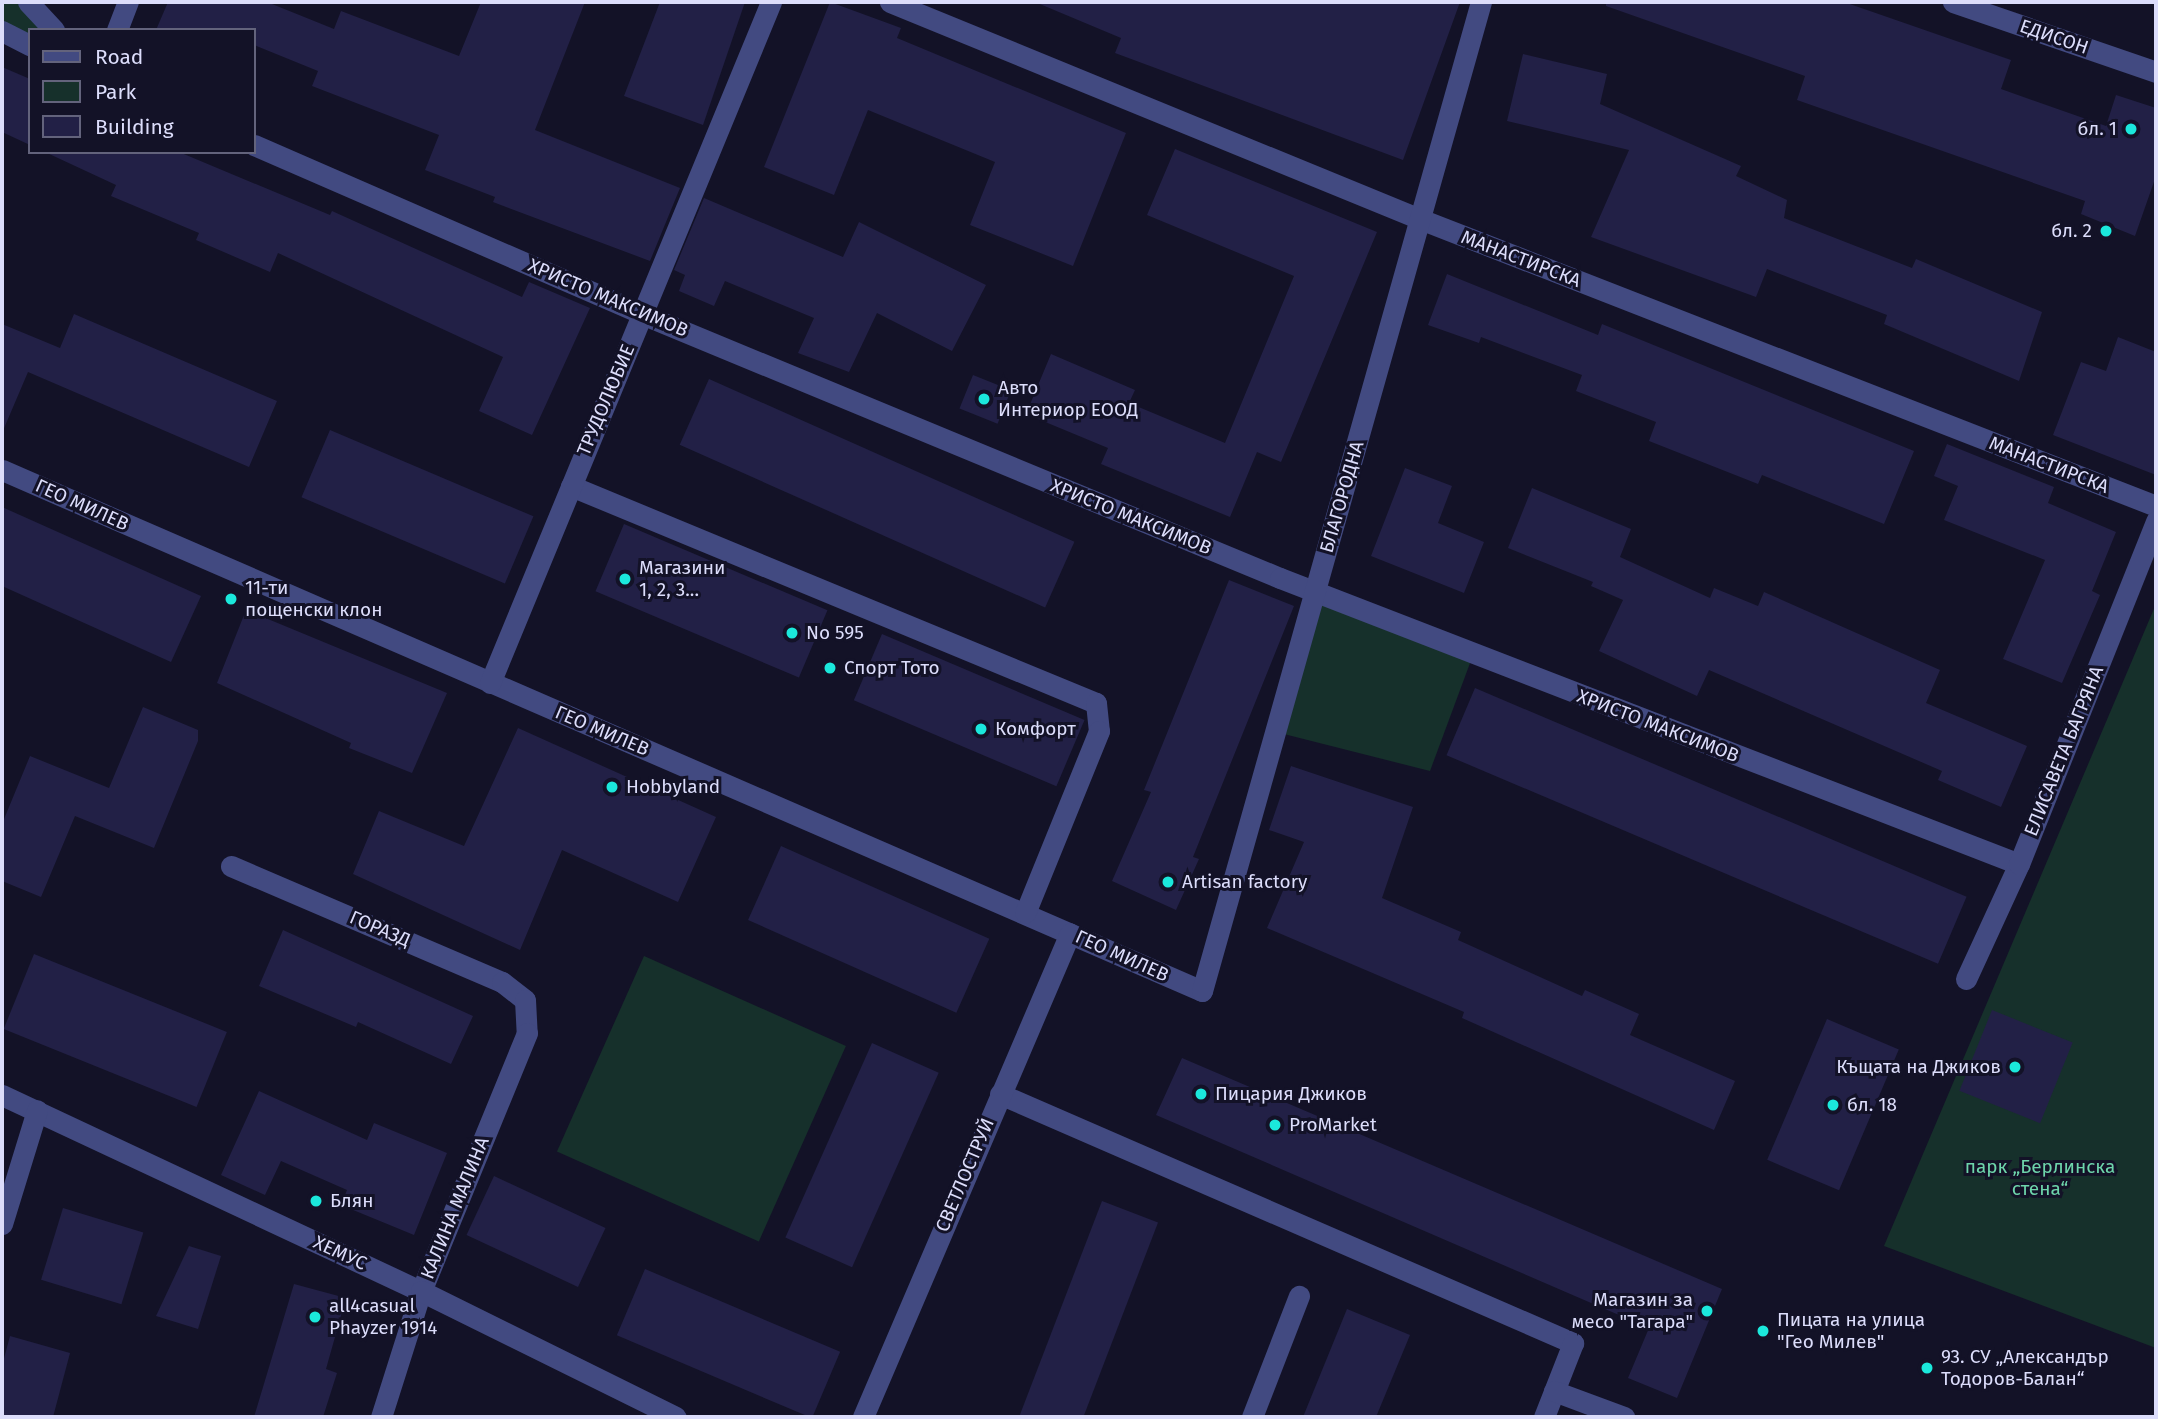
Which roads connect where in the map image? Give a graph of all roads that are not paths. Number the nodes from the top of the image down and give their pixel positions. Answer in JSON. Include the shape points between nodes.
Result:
{"nodes":[{"id":1,"x":28,"y":2,"type":"edge"},
{"id":2,"x":128,"y":2,"type":"edge"},
{"id":3,"x":771,"y":2,"type":"edge"},
{"id":4,"x":890,"y":2,"type":"edge"},
{"id":5,"x":1481,"y":2,"type":"edge"},
{"id":6,"x":1953,"y":2,"type":"edge"},
{"id":7,"x":52,"y":28,"type":"edge"},
{"id":8,"x":118,"y":28,"type":"edge"},
{"id":9,"x":2,"y":31,"type":"edge"},
{"id":10,"x":28,"y":43,"type":"edge"},
{"id":11,"x":2156,"y":72,"type":"edge"},
{"id":12,"x":256,"y":146,"type":"edge"},
{"id":13,"x":1420,"y":219,"type":"junction"},
{"id":14,"x":642,"y":314,"type":"junction"},
{"id":15,"x":2,"y":470,"type":"edge"},
{"id":16,"x":571,"y":486,"type":"junction"},
{"id":17,"x":2156,"y":506,"type":"edge"},
{"id":18,"x":2156,"y":521,"type":"edge"},
{"id":19,"x":1315,"y":592,"type":"junction"},
{"id":20,"x":490,"y":683,"type":"junction"},
{"id":21,"x":2019,"y":864,"type":"junction"},
{"id":22,"x":231,"y":866,"type":"dead end"},
{"id":23,"x":1025,"y":913,"type":"junction"},
{"id":24,"x":1070,"y":933,"type":"junction"},
{"id":25,"x":1966,"y":979,"type":"dead end"},
{"id":26,"x":1202,"y":991,"type":"joint"},
{"id":27,"x":525,"y":1000,"type":"joint"},
{"id":28,"x":1000,"y":1094,"type":"junction"},
{"id":29,"x":2,"y":1095,"type":"edge"},
{"id":30,"x":37,"y":1110,"type":"junction"},
{"id":31,"x":2,"y":1224,"type":"edge"},
{"id":32,"x":421,"y":1291,"type":"junction"},
{"id":33,"x":1299,"y":1296,"type":"dead end"},
{"id":34,"x":1554,"y":1391,"type":"junction"},
{"id":35,"x":381,"y":1417,"type":"edge"},
{"id":36,"x":676,"y":1417,"type":"edge"},
{"id":37,"x":863,"y":1417,"type":"edge"},
{"id":38,"x":1252,"y":1417,"type":"edge"},
{"id":39,"x":1544,"y":1417,"type":"edge"},
{"id":40,"x":1624,"y":1417,"type":"edge"}],
"edges":[{"from":1,"to":7,"type":"street"},
{"from":2,"to":8,"type":"street"},
{"from":3,"to":14,"type":"street","name":"ТРУДОЛЮБИЕ"},
{"from":4,"to":13,"type":"street","name":"МАНАСТИРСКА"},
{"from":5,"to":13,"type":"street","name":"БЛАГОРОДНА"},
{"from":6,"to":11,"type":"street","name":"ЕДИСОН"},
{"from":9,"to":10,"type":"street"},
{"from":12,"to":14,"type":"street","name":"ХРИСТО МАКСИМОВ"},
{"from":13,"to":17,"type":"street","name":"МАНАСТИРСКА"},
{"from":13,"to":19,"type":"street","name":"БЛАГОРОДНА"},
{"from":14,"to":16,"type":"street","name":"ТРУДОЛЮБИЕ"},
{"from":14,"to":19,"type":"street","name":"ХРИСТО МАКСИМОВ"},
{"from":15,"to":20,"type":"street","name":"ГЕО МИЛЕВ"},
{"from":16,"to":20,"type":"street","name":"ТРУДОЛЮБИЕ"},
{"from":16,"to":23,"type":"street","via":[[1096,703],[1099,731]]},
{"from":18,"to":21,"type":"street","name":"ЕЛИСАВЕТА БАГРЯНА"},
{"from":19,"to":21,"type":"street","name":"ХРИСТО МАКСИМОВ"},
{"from":19,"to":26,"type":"street","name":"БЛАГОРОДНА"},
{"from":20,"to":23,"type":"street","name":"ГЕО МИЛЕВ"},
{"from":21,"to":25,"type":"street","name":"ЕЛИСАВЕТА БАГРЯНА"},
{"from":22,"to":27,"type":"street","name":"ГОРАЗД","via":[[502,982]]},
{"from":23,"to":24,"type":"street","name":"ГЕО МИЛЕВ"},
{"from":24,"to":26,"type":"street","name":"ГЕО МИЛЕВ"},
{"from":24,"to":28,"type":"street","name":"СВЕТЛОСТРУЙ"},
{"from":27,"to":32,"type":"street","name":"КАЛИНА МАЛИНА","via":[[527,1033]]},
{"from":28,"to":34,"type":"street","via":[[1573,1343]]},
{"from":28,"to":37,"type":"street","name":"СВЕТЛОСТРУЙ"},
{"from":29,"to":30,"type":"street","name":"ХЕМУС"},
{"from":30,"to":31,"type":"street"},
{"from":30,"to":32,"type":"street","name":"ХЕМУС"},
{"from":32,"to":35,"type":"street","name":"КАЛИНА МАЛИНА"},
{"from":32,"to":36,"type":"street","name":"ХЕМУС"},
{"from":33,"to":38,"type":"street"},
{"from":34,"to":39,"type":"street"},
{"from":34,"to":40,"type":"street"}]}
